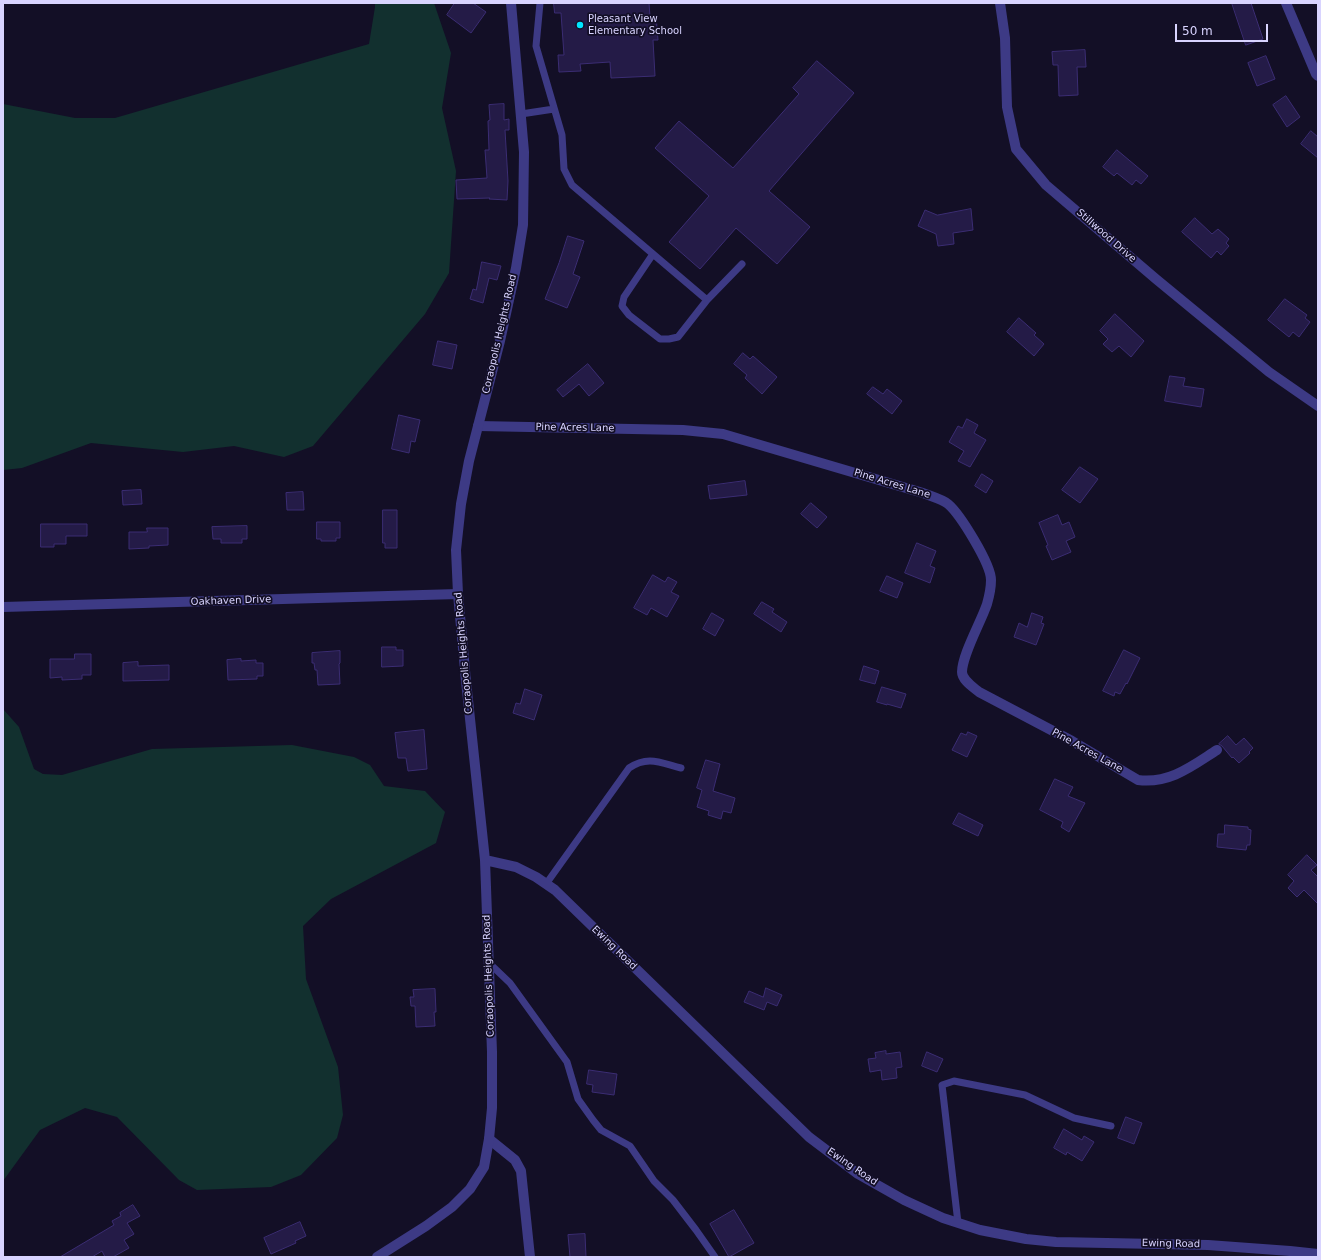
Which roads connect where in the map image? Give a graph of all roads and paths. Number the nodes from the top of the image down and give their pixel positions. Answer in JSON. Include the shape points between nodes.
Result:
{"nodes":[{"id":1,"x":511,"y":3,"type":"edge"},
{"id":2,"x":540,"y":3,"type":"edge"},
{"id":3,"x":1000,"y":3,"type":"edge"},
{"id":4,"x":1286,"y":3,"type":"edge"},
{"id":5,"x":1318,"y":76,"type":"edge"},
{"id":6,"x":554,"y":109,"type":"junction"},
{"id":7,"x":521,"y":114,"type":"junction"},
{"id":8,"x":653,"y":254,"type":"junction"},
{"id":9,"x":742,"y":264,"type":"dead end"},
{"id":10,"x":707,"y":300,"type":"junction"},
{"id":11,"x":1318,"y":406,"type":"edge"},
{"id":12,"x":478,"y":426,"type":"junction"},
{"id":13,"x":458,"y":594,"type":"junction"},
{"id":14,"x":3,"y":607,"type":"edge"},
{"id":15,"x":1217,"y":750,"type":"dead end"},
{"id":16,"x":681,"y":768,"type":"dead end"},
{"id":17,"x":485,"y":860,"type":"junction"},
{"id":18,"x":546,"y":884,"type":"junction"},
{"id":19,"x":488,"y":962,"type":"junction"},
{"id":20,"x":1111,"y":1126,"type":"dead end"},
{"id":21,"x":489,"y":1139,"type":"junction"},
{"id":22,"x":958,"y":1223,"type":"junction"},
{"id":23,"x":1318,"y":1254,"type":"edge"},
{"id":24,"x":377,"y":1257,"type":"edge"},
{"id":25,"x":530,"y":1257,"type":"edge"},
{"id":26,"x":715,"y":1257,"type":"edge"}],
"edges":[{"from":1,"to":7,"type":"street","name":"Coraopolis Heights Road"},
{"from":2,"to":6,"type":"lane","via":[[536,46]]},
{"from":3,"to":11,"type":"street","name":"Stillwood Drive","via":[[1005,38],[1007,107],[1016,149],[1046,185],[1269,372]]},
{"from":4,"to":5,"type":"street"},
{"from":6,"to":7,"type":"lane"},
{"from":6,"to":8,"type":"lane","via":[[562,135],[564,169],[572,185]]},
{"from":7,"to":12,"type":"street","name":"Coraopolis Heights Road","via":[[524,152],[523,225],[516,268]]},
{"from":8,"to":10,"type":"lane"},
{"from":8,"to":10,"type":"lane","via":[[624,297],[622,306],[629,315],[660,339],[669,339],[678,337]]},
{"from":9,"to":10,"type":"lane"},
{"from":12,"to":13,"type":"street","name":"Coraopolis Heights Road","via":[[461,504],[456,550]]},
{"from":12,"to":15,"type":"street","name":"Pine Acres Lane","via":[[684,430],[723,434],[923,492],[948,504],[963,523],[988,566],[991,579],[988,602],[963,662],[962,674],[966,681],[979,692],[1072,741],[1138,780],[1164,779],[1187,770]]},
{"from":13,"to":14,"type":"street","name":"Oakhaven Drive"},
{"from":13,"to":17,"type":"street","name":"Coraopolis Heights Road"},
{"from":16,"to":18,"type":"lane","via":[[649,760],[629,768]]},
{"from":17,"to":18,"type":"street","name":"Ewing Road","via":[[516,867]]},
{"from":17,"to":19,"type":"street","name":"Coraopolis Heights Road"},
{"from":18,"to":22,"type":"street","name":"Ewing Road","via":[[809,1137],[858,1174],[904,1200]]},
{"from":19,"to":21,"type":"street","name":"Coraopolis Heights Road","via":[[492,1076]]},
{"from":19,"to":26,"type":"lane","via":[[510,983],[567,1062],[578,1099],[593,1120],[601,1130],[630,1146],[654,1181],[672,1200]]},
{"from":20,"to":22,"type":"lane","via":[[1074,1118],[1025,1095],[954,1081],[942,1085]]},
{"from":21,"to":24,"type":"street","name":"Coraopolis Heights Road","via":[[484,1167],[470,1189],[452,1207]]},
{"from":21,"to":25,"type":"street","via":[[515,1160],[521,1170]]},
{"from":22,"to":23,"type":"street","name":"Ewing Road","via":[[980,1230],[1048,1241],[1208,1245]]}]}
